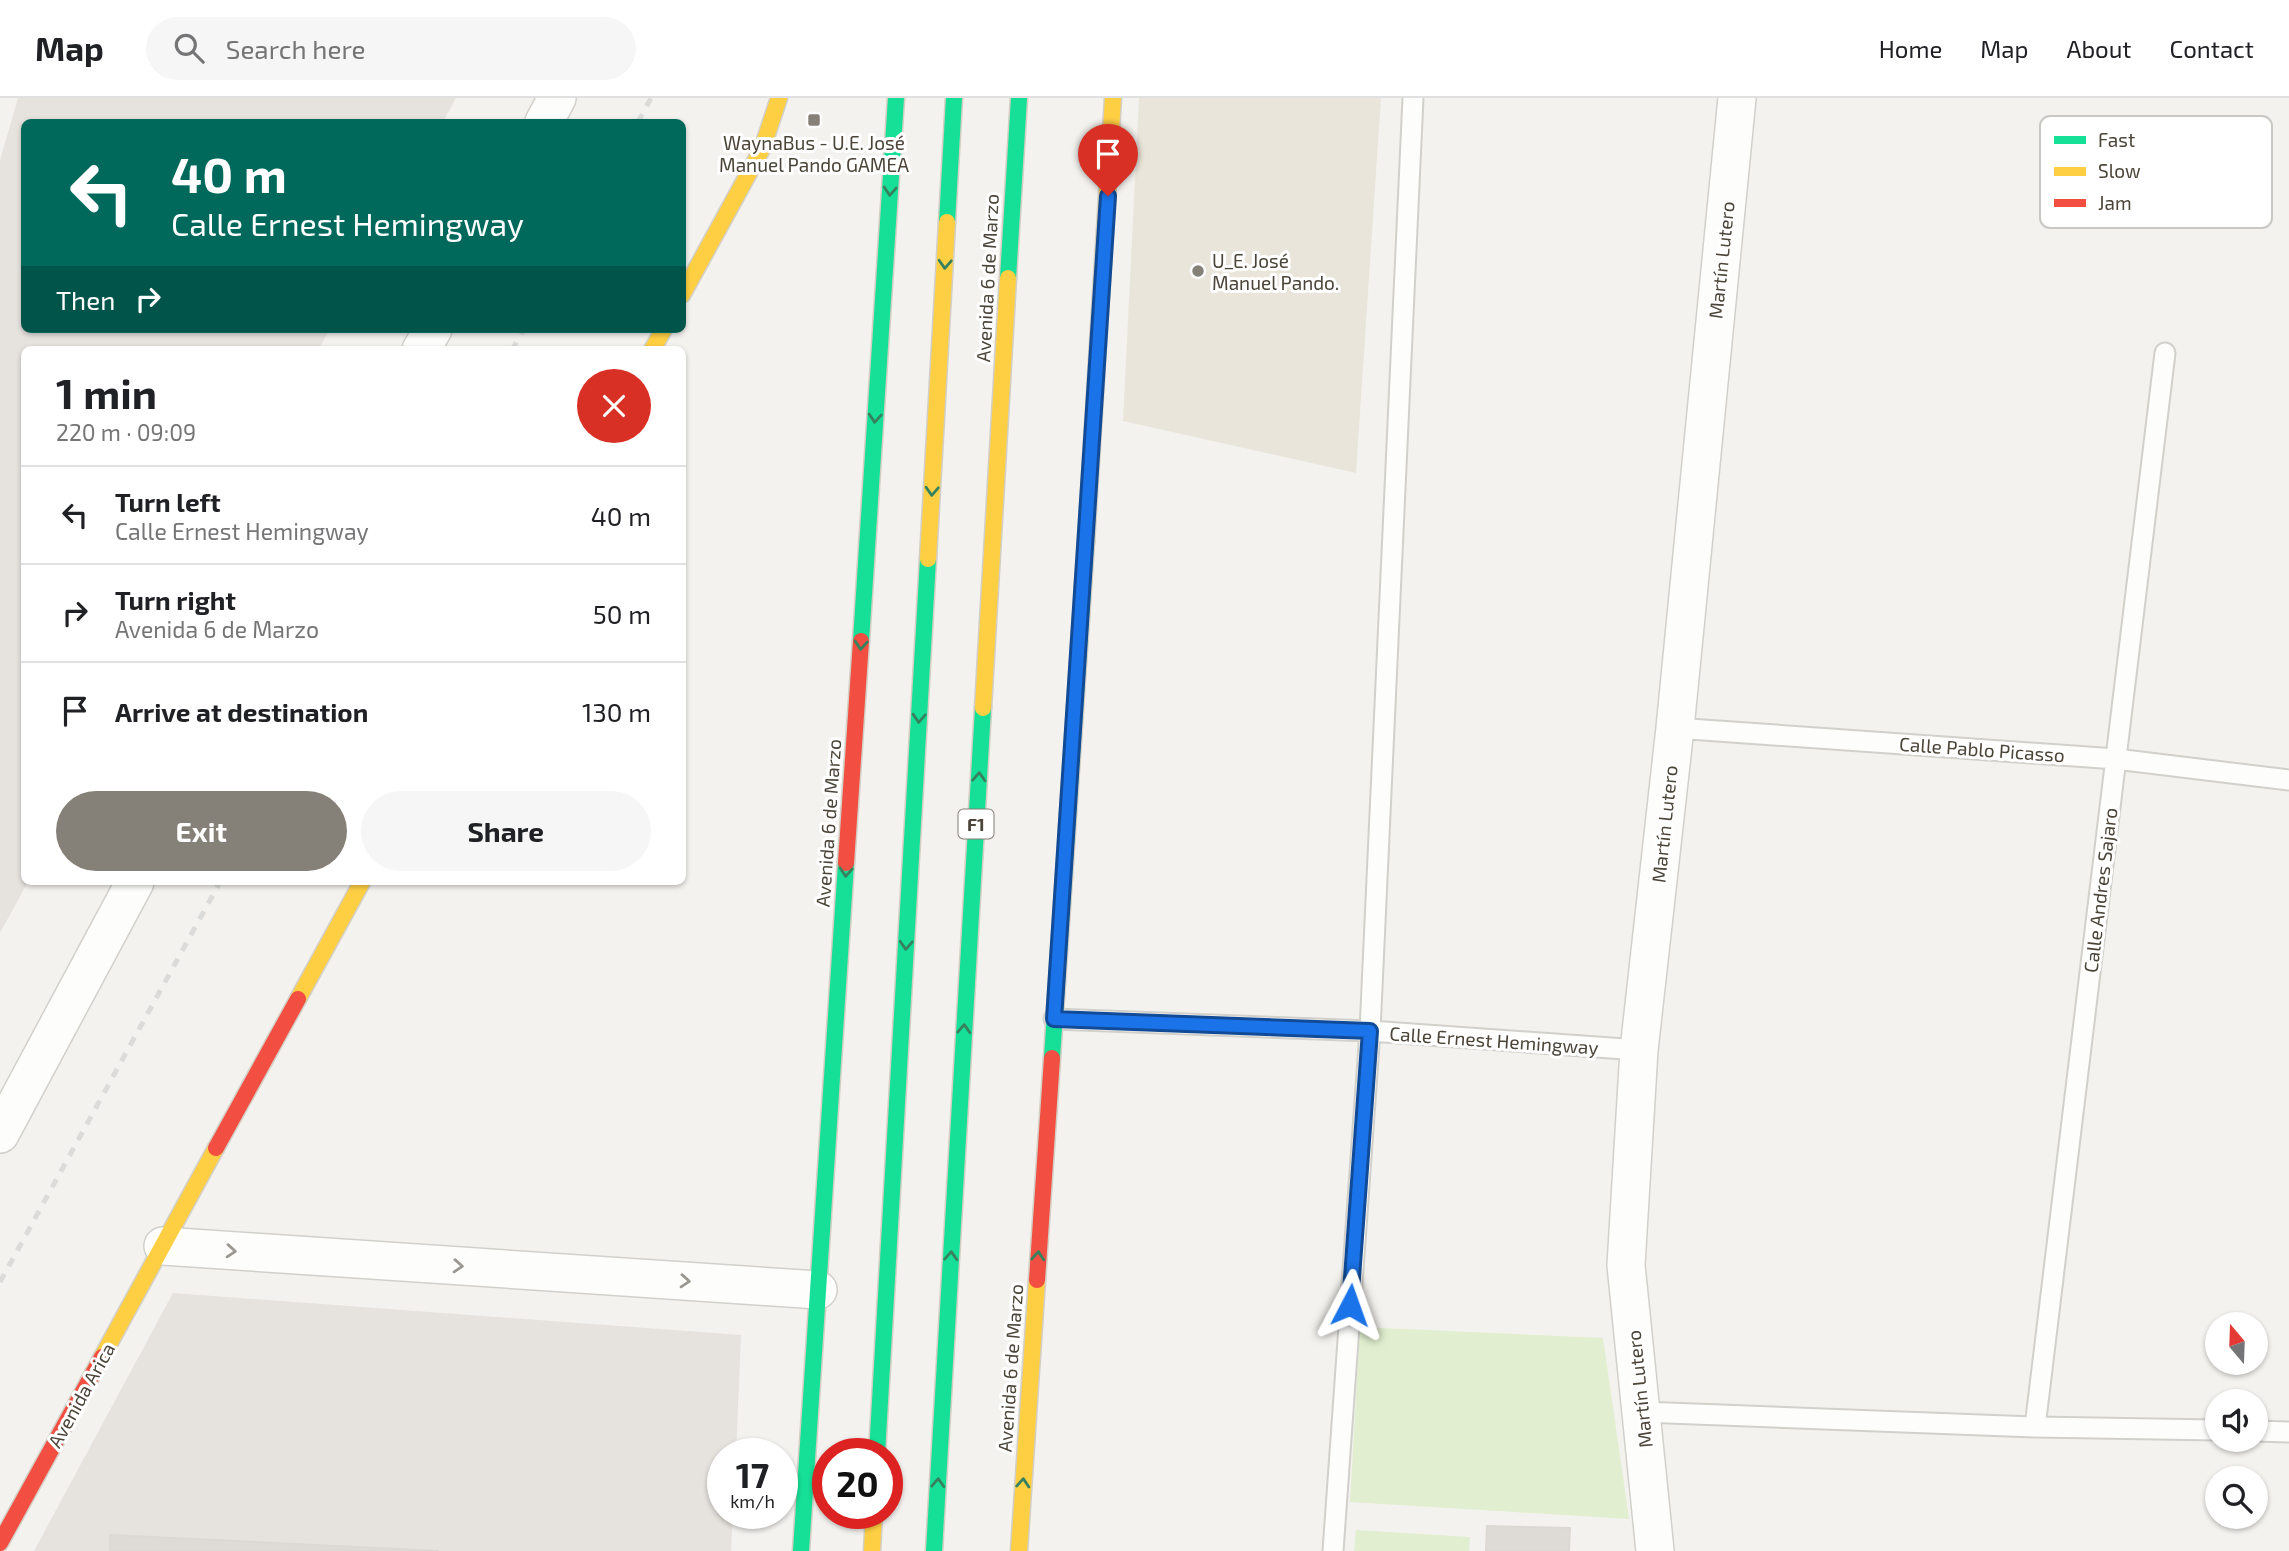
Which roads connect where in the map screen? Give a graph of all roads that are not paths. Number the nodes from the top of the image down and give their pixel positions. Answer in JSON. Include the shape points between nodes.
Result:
{"nodes":[{"id":1,"x":557,"y":98,"type":"edge"},
{"id":2,"x":779,"y":98,"type":"edge"},
{"id":3,"x":896,"y":98,"type":"edge"},
{"id":4,"x":954,"y":98,"type":"edge"},
{"id":5,"x":1019,"y":98,"type":"edge"},
{"id":6,"x":1112,"y":98,"type":"edge"},
{"id":7,"x":1413,"y":98,"type":"edge"},
{"id":8,"x":1737,"y":98,"type":"edge"},
{"id":9,"x":546,"y":119,"type":"edge"},
{"id":10,"x":686,"y":288,"type":"edge"},
{"id":11,"x":2165,"y":353,"type":"dead end"},
{"id":12,"x":1675,"y":728,"type":"junction"},
{"id":13,"x":2116,"y":759,"type":"junction"},
{"id":14,"x":2289,"y":780,"type":"edge"},
{"id":15,"x":133,"y":885,"type":"edge"},
{"id":16,"x":360,"y":885,"type":"edge"},
{"id":17,"x":1054,"y":1019,"type":"junction"},
{"id":18,"x":1370,"y":1031,"type":"junction"},
{"id":19,"x":1639,"y":1050,"type":"junction"},
{"id":20,"x":0,"y":1134,"type":"edge"},
{"id":21,"x":163,"y":1246,"type":"junction"},
{"id":22,"x":818,"y":1290,"type":"junction"},
{"id":23,"x":1642,"y":1412,"type":"junction"},
{"id":24,"x":2035,"y":1427,"type":"junction"},
{"id":25,"x":2205,"y":1430,"type":"edge"},
{"id":26,"x":2268,"y":1431,"type":"edge"},
{"id":27,"x":2289,"y":1432,"type":"edge"},
{"id":28,"x":878,"y":1438,"type":"edge"},
{"id":29,"x":873,"y":1529,"type":"edge"},
{"id":30,"x":0,"y":1543,"type":"edge"},
{"id":31,"x":801,"y":1551,"type":"edge"},
{"id":32,"x":872,"y":1551,"type":"edge"},
{"id":33,"x":934,"y":1551,"type":"edge"},
{"id":34,"x":1019,"y":1551,"type":"edge"},
{"id":35,"x":1333,"y":1551,"type":"edge"},
{"id":36,"x":1655,"y":1551,"type":"edge"}],
"edges":[{"from":1,"to":9,"type":"street"},
{"from":2,"to":10,"type":"main road","via":[[762,149]]},
{"from":3,"to":22,"type":"main road","name":"Avenida 6 de Marzo","one_way":true},
{"from":4,"to":28,"type":"main road","one_way":true},
{"from":33,"to":5,"type":"main road","name":"Avenida 6 de Marzo","number":"F1","one_way":true},
{"from":6,"to":17,"type":"main road","name":"Avenida 6 de Marzo"},
{"from":7,"to":18,"type":"lane"},
{"from":8,"to":12,"type":"street","name":"Martín Lutero"},
{"from":11,"to":13,"type":"lane","name":"Calle Andres Sajaro"},
{"from":12,"to":13,"type":"lane","name":"Calle Pablo Picasso"},
{"from":12,"to":19,"type":"street","name":"Martín Lutero"},
{"from":13,"to":14,"type":"lane","name":"Calle Pablo Picasso"},
{"from":13,"to":24,"type":"lane","name":"Calle Andres Sajaro"},
{"from":15,"to":20,"type":"street"},
{"from":16,"to":21,"type":"main road","name":"Avenida Arica"},
{"from":17,"to":18,"type":"lane","name":"Calle Ernest Hemingway"},
{"from":34,"to":17,"type":"main road","name":"Avenida 6 de Marzo","one_way":true},
{"from":18,"to":19,"type":"lane","name":"Calle Ernest Hemingway"},
{"from":18,"to":35,"type":"lane"},
{"from":19,"to":23,"type":"street","name":"Martín Lutero","via":[[1626,1265]]},
{"from":21,"to":22,"type":"street","one_way":true},
{"from":21,"to":30,"type":"main road","name":"Avenida Arica"},
{"from":22,"to":31,"type":"main road","name":"Avenida 6 de Marzo"},
{"from":23,"to":24,"type":"lane"},
{"from":23,"to":36,"type":"street","name":"Martín Lutero"},
{"from":24,"to":25,"type":"lane"},
{"from":26,"to":27,"type":"lane"},
{"from":29,"to":32,"type":"main road"}]}
